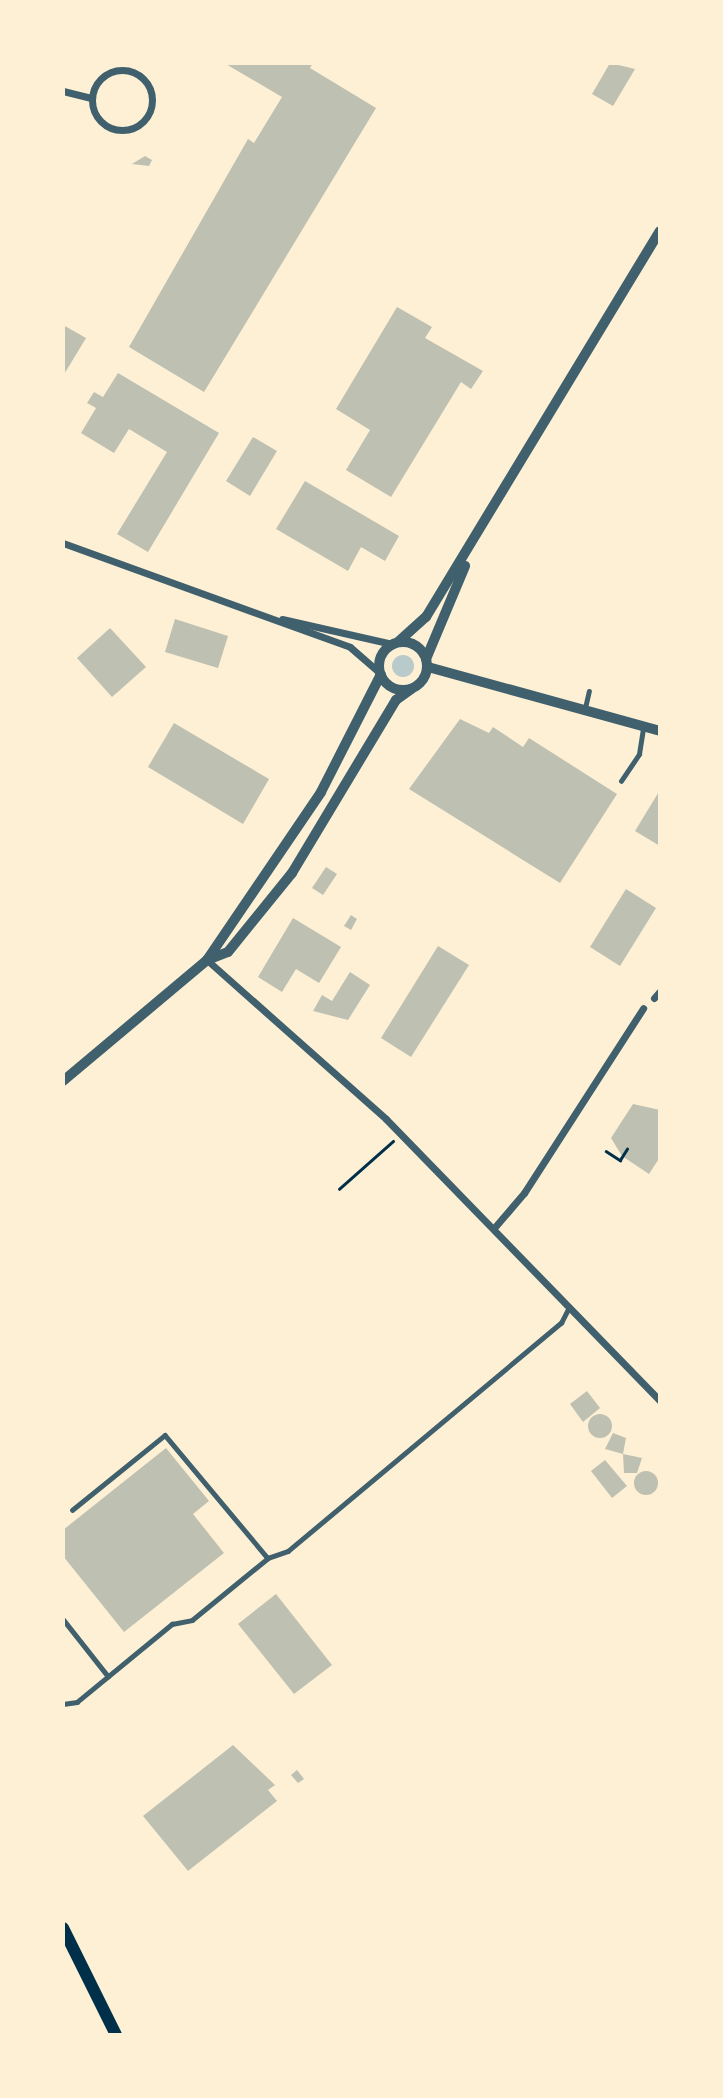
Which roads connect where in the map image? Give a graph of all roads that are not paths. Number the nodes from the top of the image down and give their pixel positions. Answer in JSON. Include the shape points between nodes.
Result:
{"nodes":[{"id":1,"x":63,"y":91,"type":"edge"},
{"id":2,"x":92,"y":98,"type":"junction"},
{"id":3,"x":660,"y":231,"type":"edge"},
{"id":4,"x":492,"y":510,"type":"junction"},
{"id":5,"x":63,"y":544,"type":"edge"},
{"id":6,"x":214,"y":601,"type":"junction"},
{"id":7,"x":395,"y":643,"type":"junction"},
{"id":8,"x":427,"y":663,"type":"junction"},
{"id":9,"x":380,"y":674,"type":"junction"},
{"id":10,"x":411,"y":689,"type":"junction"},
{"id":11,"x":589,"y":691,"type":"dead end"},
{"id":12,"x":584,"y":712,"type":"junction"},
{"id":13,"x":643,"y":729,"type":"junction"},
{"id":14,"x":660,"y":731,"type":"edge"},
{"id":15,"x":621,"y":781,"type":"dead end"},
{"id":16,"x":207,"y":960,"type":"junction"},
{"id":17,"x":643,"y":1008,"type":"dead end"},
{"id":18,"x":63,"y":1081,"type":"edge"},
{"id":19,"x":494,"y":1228,"type":"junction"},
{"id":20,"x":569,"y":1307,"type":"junction"},
{"id":21,"x":660,"y":1401,"type":"edge"},
{"id":22,"x":72,"y":1510,"type":"dead end"},
{"id":23,"x":268,"y":1558,"type":"junction"},
{"id":24,"x":63,"y":1619,"type":"edge"},
{"id":25,"x":108,"y":1676,"type":"junction"},
{"id":26,"x":63,"y":1704,"type":"edge"},
{"id":27,"x":63,"y":1928,"type":"edge"},
{"id":28,"x":116,"y":2035,"type":"edge"}],
"edges":[{"from":1,"to":2,"type":"street"},
{"from":2,"to":2,"type":"street","via":[[97,117],[121,130],[146,118],[152,100],[145,81],[128,71],[108,74]]},
{"from":3,"to":4,"type":"street"},
{"from":4,"to":7,"type":"street","via":[[426,617]]},
{"from":4,"to":8,"type":"street","via":[[436,623]]},
{"from":5,"to":6,"type":"street"},
{"from":6,"to":7,"type":"street"},
{"from":6,"to":9,"type":"street","via":[[350,647]]},
{"from":7,"to":8,"type":"street","via":[[412,643]]},
{"from":7,"to":9,"type":"street","via":[[380,659]]},
{"from":8,"to":10,"type":"street"},
{"from":8,"to":12,"type":"street"},
{"from":9,"to":10,"type":"street","via":[[391,686]]},
{"from":9,"to":16,"type":"street","via":[[321,792]]},
{"from":10,"to":16,"type":"street","via":[[396,700],[292,873],[228,952]]},
{"from":11,"to":12,"type":"lane"},
{"from":12,"to":13,"type":"street"},
{"from":13,"to":14,"type":"street"},
{"from":13,"to":15,"type":"lane","via":[[639,754]]},
{"from":16,"to":18,"type":"street"},
{"from":16,"to":19,"type":"street","via":[[400,1134]]},
{"from":17,"to":19,"type":"street","via":[[524,1193]]},
{"from":19,"to":20,"type":"street"},
{"from":20,"to":21,"type":"street"},
{"from":20,"to":23,"type":"lane","via":[[561,1323],[351,1499],[288,1551]]},
{"from":22,"to":23,"type":"lane","via":[[164,1435]]},
{"from":23,"to":25,"type":"lane","via":[[192,1620],[172,1624]]},
{"from":24,"to":25,"type":"lane"},
{"from":25,"to":26,"type":"lane","via":[[77,1702]]},
{"from":27,"to":28,"type":"main road"}]}
